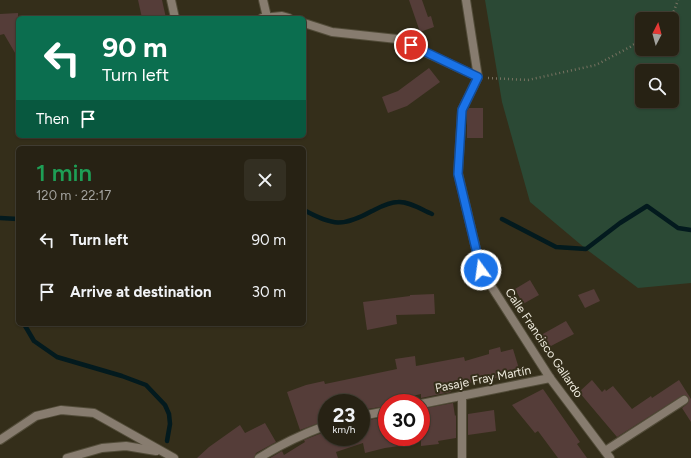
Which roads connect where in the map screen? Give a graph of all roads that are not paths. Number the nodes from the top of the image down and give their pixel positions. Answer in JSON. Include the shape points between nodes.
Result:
{"nodes":[{"id":1,"x":171,"y":0,"type":"edge"},
{"id":2,"x":263,"y":0,"type":"edge"},
{"id":3,"x":466,"y":0,"type":"edge"},
{"id":4,"x":175,"y":16,"type":"edge"},
{"id":5,"x":264,"y":16,"type":"edge"},
{"id":6,"x":306,"y":24,"type":"edge"},
{"id":7,"x":478,"y":77,"type":"junction"},
{"id":8,"x":550,"y":378,"type":"junction"},
{"id":9,"x":462,"y":395,"type":"junction"},
{"id":10,"x":684,"y":400,"type":"dead end"},
{"id":11,"x":430,"y":402,"type":"edge"},
{"id":12,"x":318,"y":428,"type":"edge"},
{"id":13,"x":0,"y":440,"type":"edge"},
{"id":14,"x":163,"y":452,"type":"junction"},
{"id":15,"x":608,"y":455,"type":"edge"},
{"id":16,"x":67,"y":458,"type":"edge"},
{"id":17,"x":174,"y":458,"type":"edge"},
{"id":18,"x":259,"y":458,"type":"edge"},
{"id":19,"x":462,"y":458,"type":"edge"}],
"edges":[{"from":1,"to":4,"type":"street"},
{"from":2,"to":5,"type":"street"},
{"from":3,"to":7,"type":"street"},
{"from":6,"to":7,"type":"street","via":[[332,32],[398,39]]},
{"from":7,"to":8,"type":"street","name":"Calle Francisco Gallardo","via":[[462,110],[458,174],[481,270]]},
{"from":8,"to":9,"type":"street","name":"Pasaje Fray Martín"},
{"from":8,"to":15,"type":"street","name":"Calle Francisco Gallardo"},
{"from":9,"to":11,"type":"street","name":"Pasaje Fray Martín"},
{"from":9,"to":19,"type":"street"},
{"from":10,"to":15,"type":"street"},
{"from":12,"to":18,"type":"street","via":[[278,445]]},
{"from":13,"to":14,"type":"street","via":[[36,416],[61,410],[94,413]]},
{"from":14,"to":16,"type":"street","via":[[126,446],[102,448]]},
{"from":14,"to":17,"type":"street"}]}
